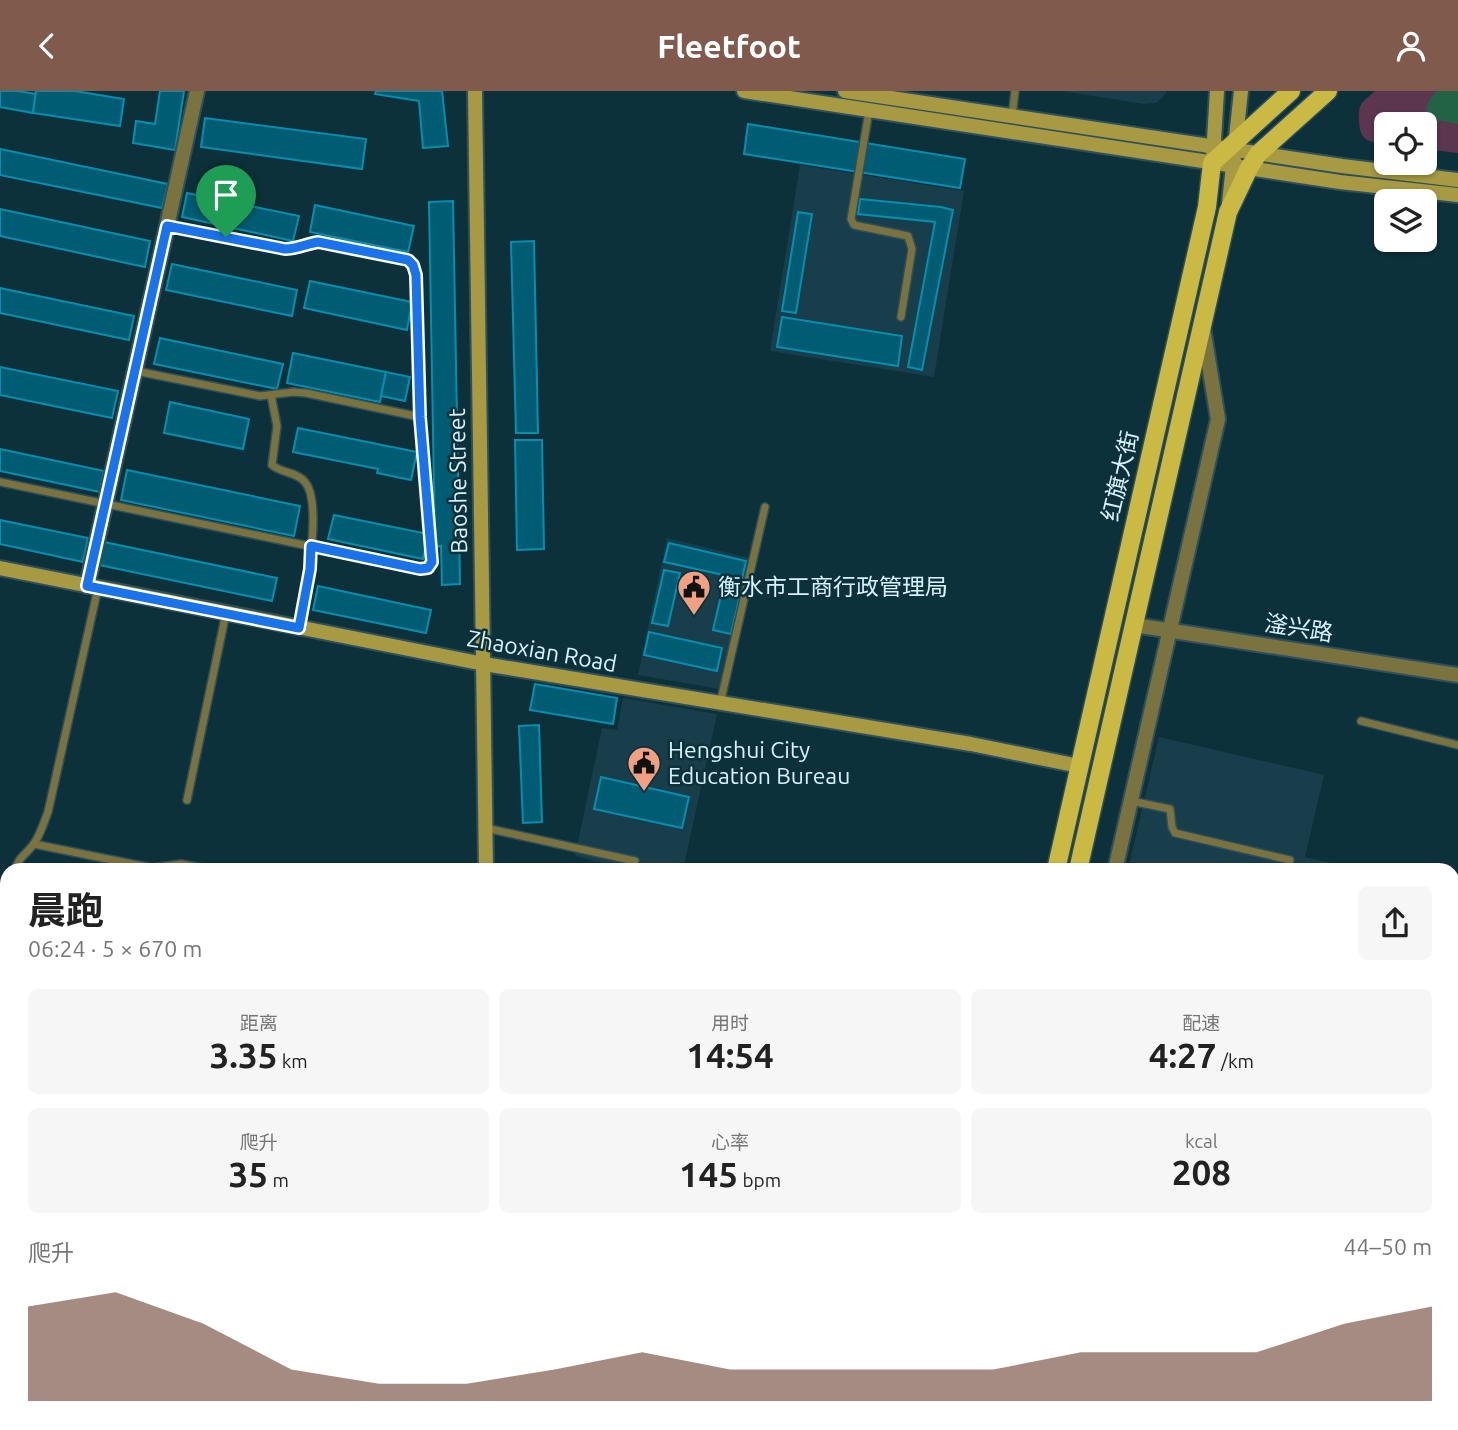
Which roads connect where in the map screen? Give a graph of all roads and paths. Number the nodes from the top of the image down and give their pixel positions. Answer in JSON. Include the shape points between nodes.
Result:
{"nodes":[{"id":1,"x":197,"y":91,"type":"edge"},
{"id":2,"x":475,"y":91,"type":"edge"},
{"id":3,"x":744,"y":91,"type":"edge"},
{"id":4,"x":845,"y":91,"type":"edge"},
{"id":5,"x":1015,"y":91,"type":"edge"},
{"id":6,"x":1217,"y":91,"type":"edge"},
{"id":7,"x":1241,"y":91,"type":"edge"},
{"id":8,"x":1291,"y":91,"type":"edge"},
{"id":9,"x":1328,"y":91,"type":"edge"},
{"id":10,"x":869,"y":111,"type":"junction"},
{"id":11,"x":1012,"y":117,"type":"junction"},
{"id":12,"x":1233,"y":155,"type":"junction"},
{"id":13,"x":1458,"y":180,"type":"edge"},
{"id":14,"x":1458,"y":195,"type":"edge"},
{"id":15,"x":167,"y":226,"type":"junction"},
{"id":16,"x":901,"y":317,"type":"dead end"},
{"id":17,"x":1203,"y":324,"type":"junction"},
{"id":18,"x":135,"y":371,"type":"junction"},
{"id":19,"x":271,"y":395,"type":"junction"},
{"id":20,"x":420,"y":417,"type":"junction"},
{"id":21,"x":0,"y":482,"type":"edge"},
{"id":22,"x":106,"y":503,"type":"junction"},
{"id":23,"x":765,"y":507,"type":"dead end"},
{"id":24,"x":311,"y":546,"type":"junction"},
{"id":25,"x":0,"y":568,"type":"edge"},
{"id":26,"x":93,"y":587,"type":"junction"},
{"id":27,"x":226,"y":613,"type":"junction"},
{"id":28,"x":1134,"y":625,"type":"junction"},
{"id":29,"x":299,"y":628,"type":"junction"},
{"id":30,"x":1170,"y":631,"type":"junction"},
{"id":31,"x":484,"y":664,"type":"junction"},
{"id":32,"x":1458,"y":675,"type":"edge"},
{"id":33,"x":720,"y":704,"type":"junction"},
{"id":34,"x":1361,"y":722,"type":"dead end"},
{"id":35,"x":1458,"y":745,"type":"edge"},
{"id":36,"x":1079,"y":766,"type":"junction"},
{"id":37,"x":187,"y":800,"type":"dead end"},
{"id":38,"x":1131,"y":801,"type":"junction"},
{"id":39,"x":486,"y":828,"type":"junction"},
{"id":40,"x":34,"y":844,"type":"junction"},
{"id":41,"x":1290,"y":860,"type":"dead end"},
{"id":42,"x":635,"y":861,"type":"dead end"},
{"id":43,"x":18,"y":863,"type":"edge"},
{"id":44,"x":127,"y":863,"type":"edge"},
{"id":45,"x":486,"y":863,"type":"edge"},
{"id":46,"x":1058,"y":863,"type":"edge"},
{"id":47,"x":1080,"y":863,"type":"edge"},
{"id":48,"x":1117,"y":863,"type":"edge"}],
"edges":[{"from":1,"to":15,"type":"street"},
{"from":2,"to":31,"type":"street","name":"Baoshe Street"},
{"from":3,"to":10,"type":"street"},
{"from":4,"to":11,"type":"street"},
{"from":5,"to":11,"type":"lane"},
{"from":6,"to":12,"type":"street","name":"红旗大街"},
{"from":7,"to":12,"type":"street","name":"红旗大街"},
{"from":8,"to":12,"type":"main road"},
{"from":9,"to":12,"type":"main road"},
{"from":10,"to":12,"type":"street"},
{"from":10,"to":16,"type":"lane","via":[[850,219],[854,225],[908,236],[912,249]]},
{"from":11,"to":12,"type":"street"},
{"from":12,"to":13,"type":"street"},
{"from":12,"to":14,"type":"street","via":[[1340,182]]},
{"from":12,"to":17,"type":"main road","name":"红旗大街","via":[[1228,212]]},
{"from":12,"to":36,"type":"main road","name":"红旗大街","via":[[1207,207]]},
{"from":15,"to":18,"type":"street"},
{"from":15,"to":20,"type":"lane","via":[[285,249],[318,242],[408,260],[416,275]]},
{"from":17,"to":28,"type":"main road","name":"红旗大街"},
{"from":17,"to":30,"type":"street","via":[[1219,419]]},
{"from":18,"to":19,"type":"lane"},
{"from":18,"to":22,"type":"street"},
{"from":19,"to":20,"type":"lane","via":[[306,393]]},
{"from":19,"to":24,"type":"lane","via":[[278,426],[272,465],[304,481],[310,491]]},
{"from":20,"to":24,"type":"lane","via":[[432,562],[428,568]]},
{"from":21,"to":22,"type":"lane"},
{"from":22,"to":24,"type":"lane"},
{"from":22,"to":26,"type":"street"},
{"from":23,"to":33,"type":"lane"},
{"from":24,"to":29,"type":"lane"},
{"from":25,"to":26,"type":"street","name":"Zhaoxian Road"},
{"from":26,"to":27,"type":"street","name":"Zhaoxian Road"},
{"from":26,"to":40,"type":"lane","via":[[48,812]]},
{"from":27,"to":29,"type":"street","name":"Zhaoxian Road"},
{"from":27,"to":37,"type":"lane"},
{"from":28,"to":30,"type":"street","name":"滏兴路"},
{"from":28,"to":47,"type":"main road","name":"红旗大街"},
{"from":29,"to":31,"type":"street","name":"Zhaoxian Road"},
{"from":30,"to":32,"type":"street","name":"滏兴路"},
{"from":30,"to":38,"type":"street"},
{"from":31,"to":33,"type":"street","name":"Zhaoxian Road"},
{"from":31,"to":39,"type":"street","name":"Baoshe Street"},
{"from":33,"to":36,"type":"street","name":"Zhaoxian Road"},
{"from":34,"to":35,"type":"lane"},
{"from":36,"to":46,"type":"main road","name":"红旗大街"},
{"from":38,"to":41,"type":"lane","via":[[1170,809],[1175,833]]},
{"from":38,"to":48,"type":"street"},
{"from":39,"to":42,"type":"lane"},
{"from":39,"to":45,"type":"street","name":"Baoshe Street"},
{"from":40,"to":43,"type":"lane"},
{"from":40,"to":44,"type":"lane"}]}
